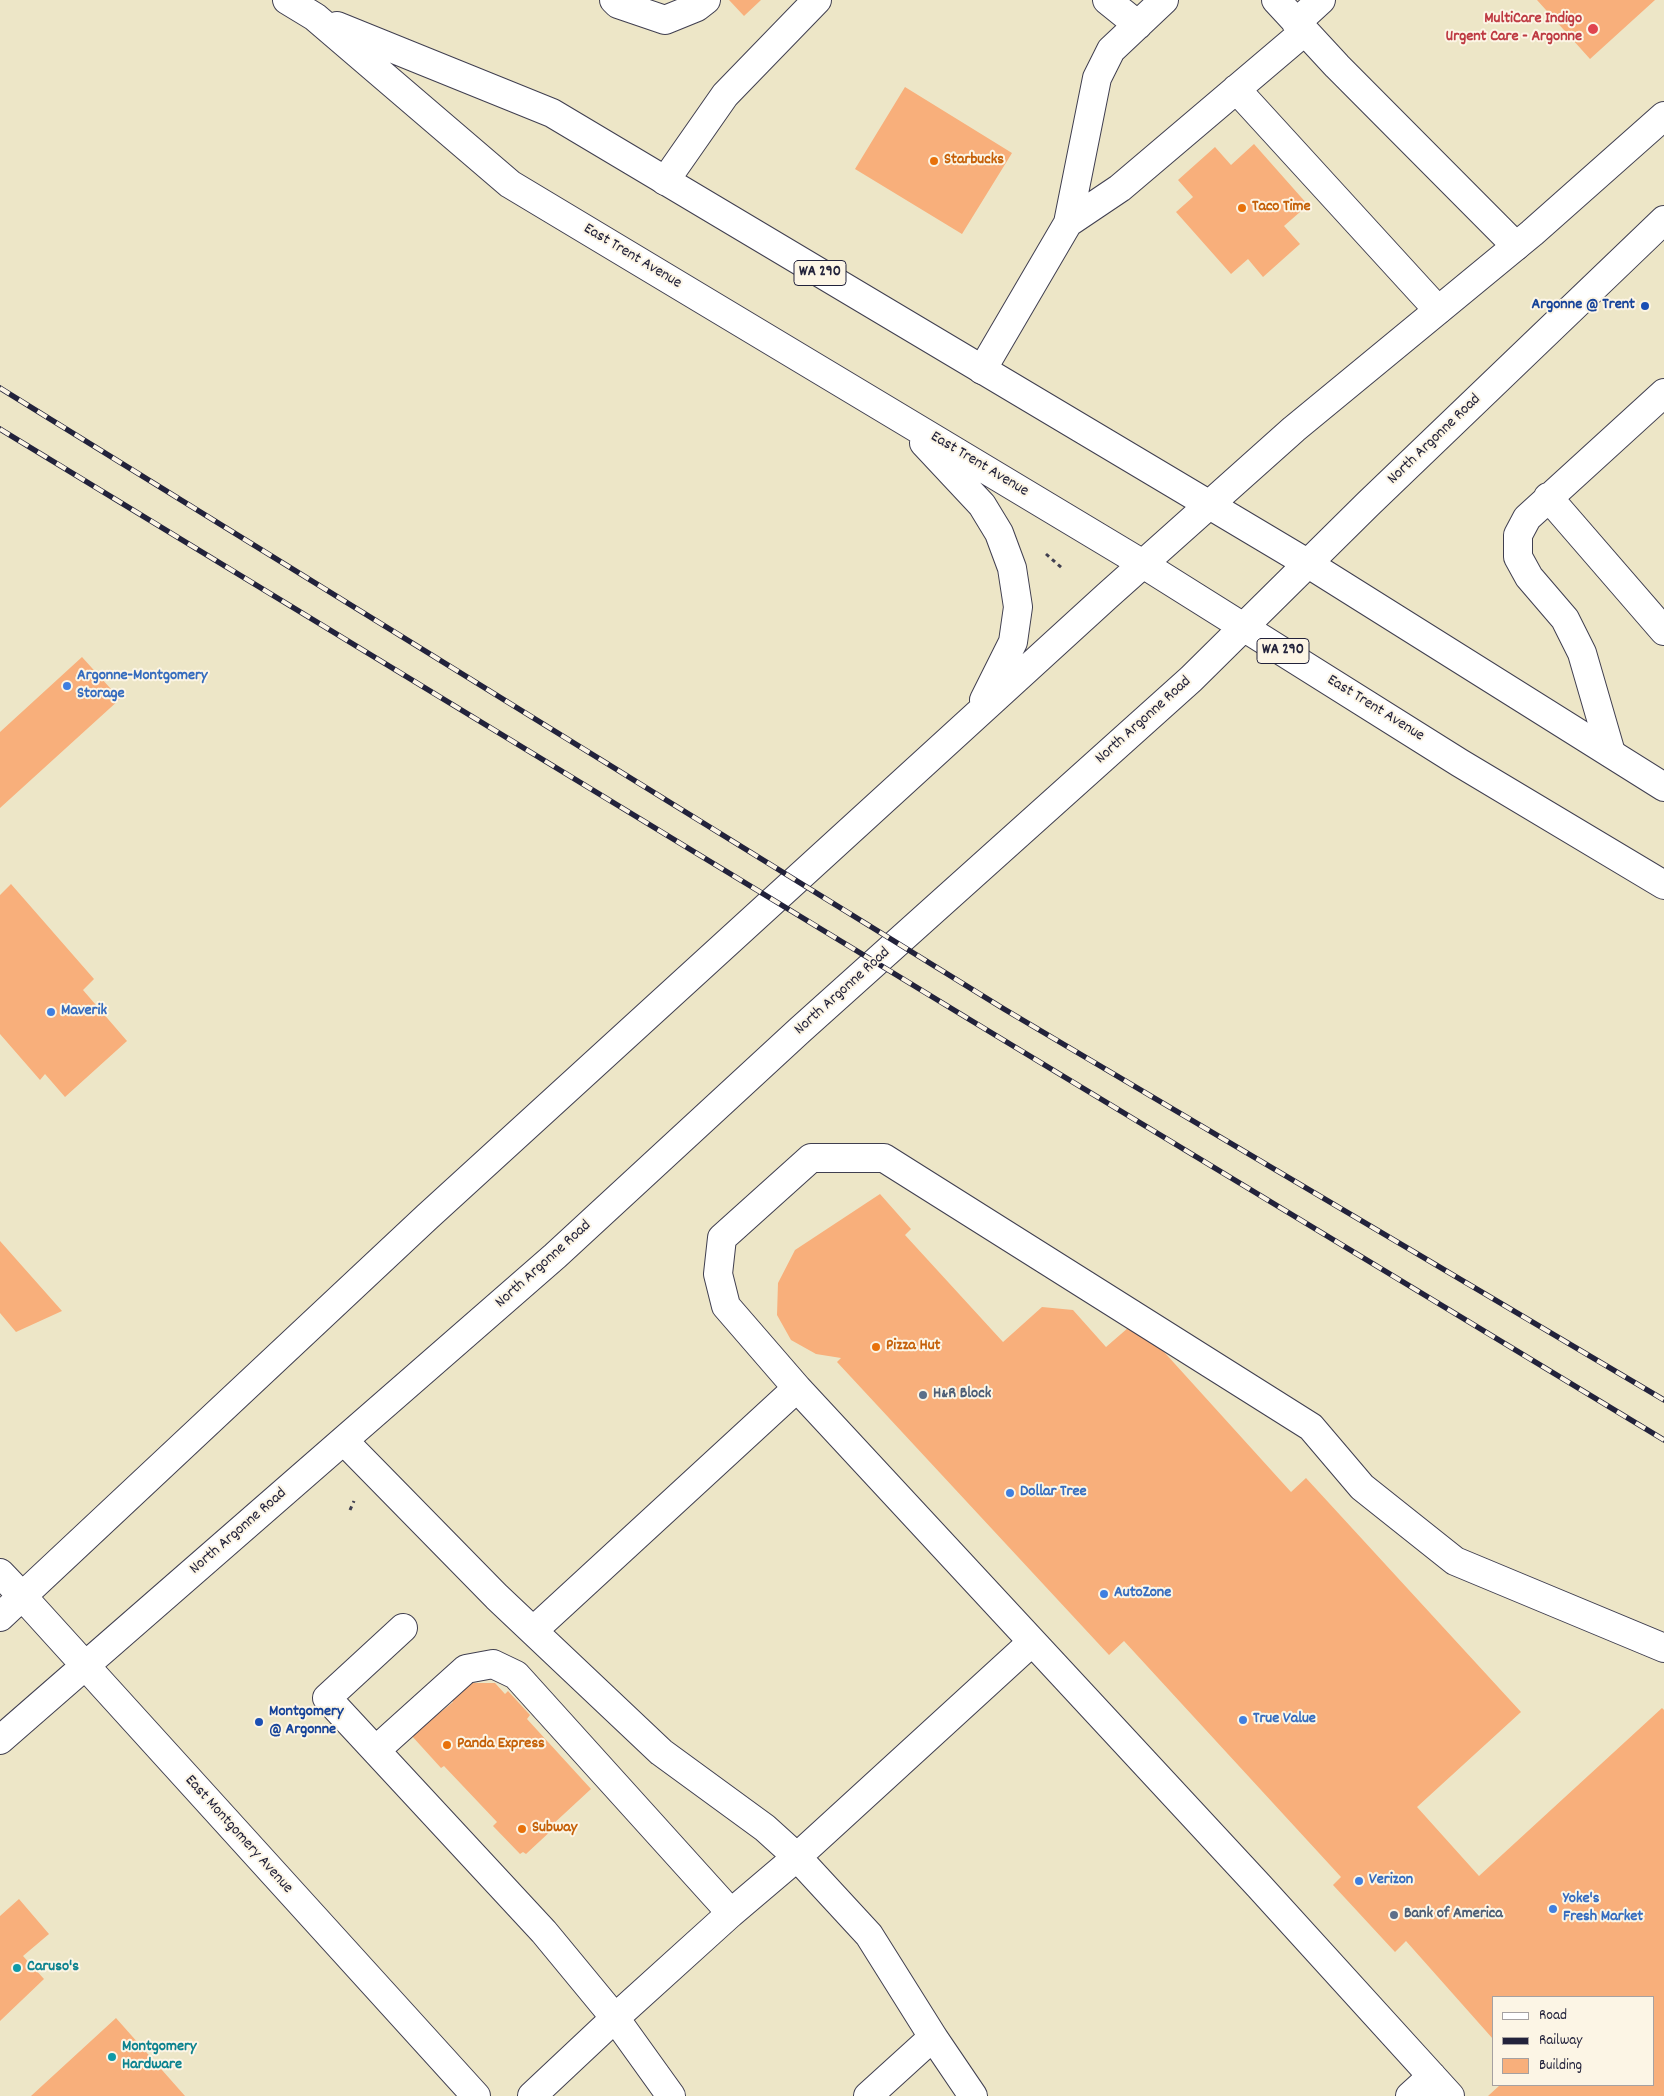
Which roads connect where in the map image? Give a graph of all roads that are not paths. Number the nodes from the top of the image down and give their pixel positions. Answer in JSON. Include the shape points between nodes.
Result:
{"nodes":[{"id":1,"x":287,"y":0,"type":"edge"},
{"id":2,"x":614,"y":0,"type":"edge"},
{"id":3,"x":706,"y":0,"type":"edge"},
{"id":4,"x":816,"y":0,"type":"edge"},
{"id":5,"x":1107,"y":0,"type":"edge"},
{"id":6,"x":1164,"y":0,"type":"edge"},
{"id":7,"x":1276,"y":0,"type":"edge"},
{"id":8,"x":1320,"y":0,"type":"edge"},
{"id":9,"x":315,"y":17,"type":"junction"},
{"id":10,"x":1138,"y":25,"type":"junction"},
{"id":11,"x":1301,"y":27,"type":"junction"},
{"id":12,"x":1236,"y":89,"type":"junction"},
{"id":13,"x":1664,"y":116,"type":"edge"},
{"id":14,"x":665,"y":181,"type":"junction"},
{"id":15,"x":1068,"y":224,"type":"junction"},
{"id":16,"x":1662,"y":227,"type":"edge"},
{"id":17,"x":1516,"y":246,"type":"junction"},
{"id":18,"x":1438,"y":310,"type":"junction"},
{"id":19,"x":982,"y":370,"type":"junction"},
{"id":20,"x":1664,"y":393,"type":"edge"},
{"id":21,"x":902,"y":419,"type":"junction"},
{"id":22,"x":1548,"y":497,"type":"junction"},
{"id":23,"x":1209,"y":505,"type":"junction"},
{"id":24,"x":1307,"y":563,"type":"junction"},
{"id":25,"x":1143,"y":564,"type":"junction"},
{"id":26,"x":1244,"y":626,"type":"junction"},
{"id":27,"x":1664,"y":631,"type":"edge"},
{"id":28,"x":975,"y":717,"type":"junction"},
{"id":29,"x":1611,"y":754,"type":"junction"},
{"id":30,"x":1664,"y":787,"type":"edge"},
{"id":31,"x":1664,"y":885,"type":"edge"},
{"id":32,"x":797,"y":1388,"type":"junction"},
{"id":33,"x":344,"y":1441,"type":"junction"},
{"id":34,"x":0,"y":1573,"type":"edge"},
{"id":35,"x":22,"y":1598,"type":"junction"},
{"id":36,"x":0,"y":1618,"type":"edge"},
{"id":37,"x":403,"y":1628,"type":"dead end"},
{"id":38,"x":534,"y":1630,"type":"junction"},
{"id":39,"x":1032,"y":1642,"type":"junction"},
{"id":40,"x":1664,"y":1648,"type":"edge"},
{"id":41,"x":85,"y":1667,"type":"junction"},
{"id":42,"x":0,"y":1740,"type":"edge"},
{"id":43,"x":376,"y":1750,"type":"junction"},
{"id":44,"x":798,"y":1857,"type":"junction"},
{"id":45,"x":732,"y":1913,"type":"junction"},
{"id":46,"x":615,"y":2018,"type":"junction"},
{"id":47,"x":933,"y":2036,"type":"junction"},
{"id":48,"x":1432,"y":2076,"type":"junction"},
{"id":49,"x":476,"y":2096,"type":"edge"},
{"id":50,"x":532,"y":2096,"type":"edge"},
{"id":51,"x":671,"y":2096,"type":"edge"},
{"id":52,"x":868,"y":2096,"type":"edge"},
{"id":53,"x":973,"y":2096,"type":"edge"},
{"id":54,"x":1410,"y":2096,"type":"edge"},
{"id":55,"x":1450,"y":2096,"type":"edge"}],
"edges":[{"from":1,"to":9,"type":"main road","name":"East Trent Avenue","number":"WA 290"},
{"from":2,"to":3,"type":"main road","via":[[665,20]]},
{"from":4,"to":14,"type":"main road","via":[[725,95]]},
{"from":5,"to":10,"type":"main road"},
{"from":6,"to":10,"type":"main road"},
{"from":7,"to":11,"type":"main road"},
{"from":8,"to":11,"type":"main road"},
{"from":9,"to":14,"type":"main road","name":"East Trent Avenue","number":"WA 290","via":[[552,113]]},
{"from":9,"to":21,"type":"main road","name":"East Trent Avenue","number":"WA 290","via":[[510,184]]},
{"from":10,"to":15,"type":"main road","via":[[1111,50],[1097,78]]},
{"from":11,"to":12,"type":"main road"},
{"from":11,"to":17,"type":"main road"},
{"from":12,"to":15,"type":"main road","via":[[1120,188]]},
{"from":12,"to":18,"type":"main road"},
{"from":13,"to":17,"type":"main road"},
{"from":14,"to":19,"type":"main road","name":"East Trent Avenue","number":"WA 290"},
{"from":15,"to":19,"type":"main road"},
{"from":16,"to":24,"type":"main road","name":"North Argonne Road"},
{"from":17,"to":18,"type":"main road"},
{"from":18,"to":23,"type":"main road"},
{"from":19,"to":23,"type":"main road","name":"East Trent Avenue","number":"WA 290"},
{"from":20,"to":22,"type":"main road"},
{"from":21,"to":25,"type":"main road","name":"East Trent Avenue","number":"WA 290"},
{"from":21,"to":28,"type":"main road","via":[[982,505],[999,533],[1012,568],[1018,608],[1013,642]]},
{"from":22,"to":27,"type":"main road"},
{"from":22,"to":29,"type":"main road","via":[[1527,518],[1518,535],[1518,558],[1529,578],[1565,619],[1582,653]]},
{"from":23,"to":24,"type":"main road","name":"East Trent Avenue","number":"WA 290"},
{"from":23,"to":25,"type":"main road"},
{"from":24,"to":26,"type":"main road","name":"North Argonne Road"},
{"from":24,"to":29,"type":"main road","name":"East Trent Avenue","number":"WA 290"},
{"from":25,"to":26,"type":"main road","name":"East Trent Avenue","number":"WA 290"},
{"from":25,"to":28,"type":"main road"},
{"from":26,"to":31,"type":"main road","name":"East Trent Avenue","number":"WA 290","via":[[1460,763]]},
{"from":26,"to":33,"type":"main road","name":"North Argonne Road","via":[[1191,679],[800,1030],[555,1256]]},
{"from":28,"to":35,"type":"main road","via":[[427,1218]]},
{"from":29,"to":30,"type":"main road","name":"East Trent Avenue","number":"WA 290"},
{"from":32,"to":38,"type":"main road"},
{"from":32,"to":39,"type":"main road"},
{"from":32,"to":40,"type":"main road","via":[[726,1306],[718,1274],[722,1238],[811,1158],[884,1158],[1312,1428],[1362,1487],[1455,1561]]},
{"from":33,"to":38,"type":"main road","via":[[497,1597]]},
{"from":33,"to":41,"type":"main road","name":"North Argonne Road"},
{"from":34,"to":35,"type":"main road","name":"East Montgomery Avenue"},
{"from":35,"to":36,"type":"main road"},
{"from":35,"to":41,"type":"main road","name":"East Montgomery Avenue"},
{"from":37,"to":43,"type":"main road","via":[[327,1698]]},
{"from":38,"to":44,"type":"main road","via":[[661,1752],[765,1828]]},
{"from":39,"to":44,"type":"main road"},
{"from":39,"to":48,"type":"main road"},
{"from":41,"to":42,"type":"main road","name":"North Argonne Road"},
{"from":41,"to":49,"type":"main road","name":"East Montgomery Avenue"},
{"from":43,"to":45,"type":"main road","via":[[466,1669],[493,1664],[516,1675]]},
{"from":43,"to":46,"type":"main road","via":[[544,1932]]},
{"from":44,"to":45,"type":"main road"},
{"from":44,"to":47,"type":"main road","via":[[869,1935]]},
{"from":45,"to":46,"type":"main road"},
{"from":46,"to":50,"type":"main road"},
{"from":46,"to":51,"type":"main road"},
{"from":47,"to":52,"type":"main road"},
{"from":47,"to":53,"type":"main road"},
{"from":48,"to":54,"type":"main road"},
{"from":48,"to":55,"type":"main road"}]}
